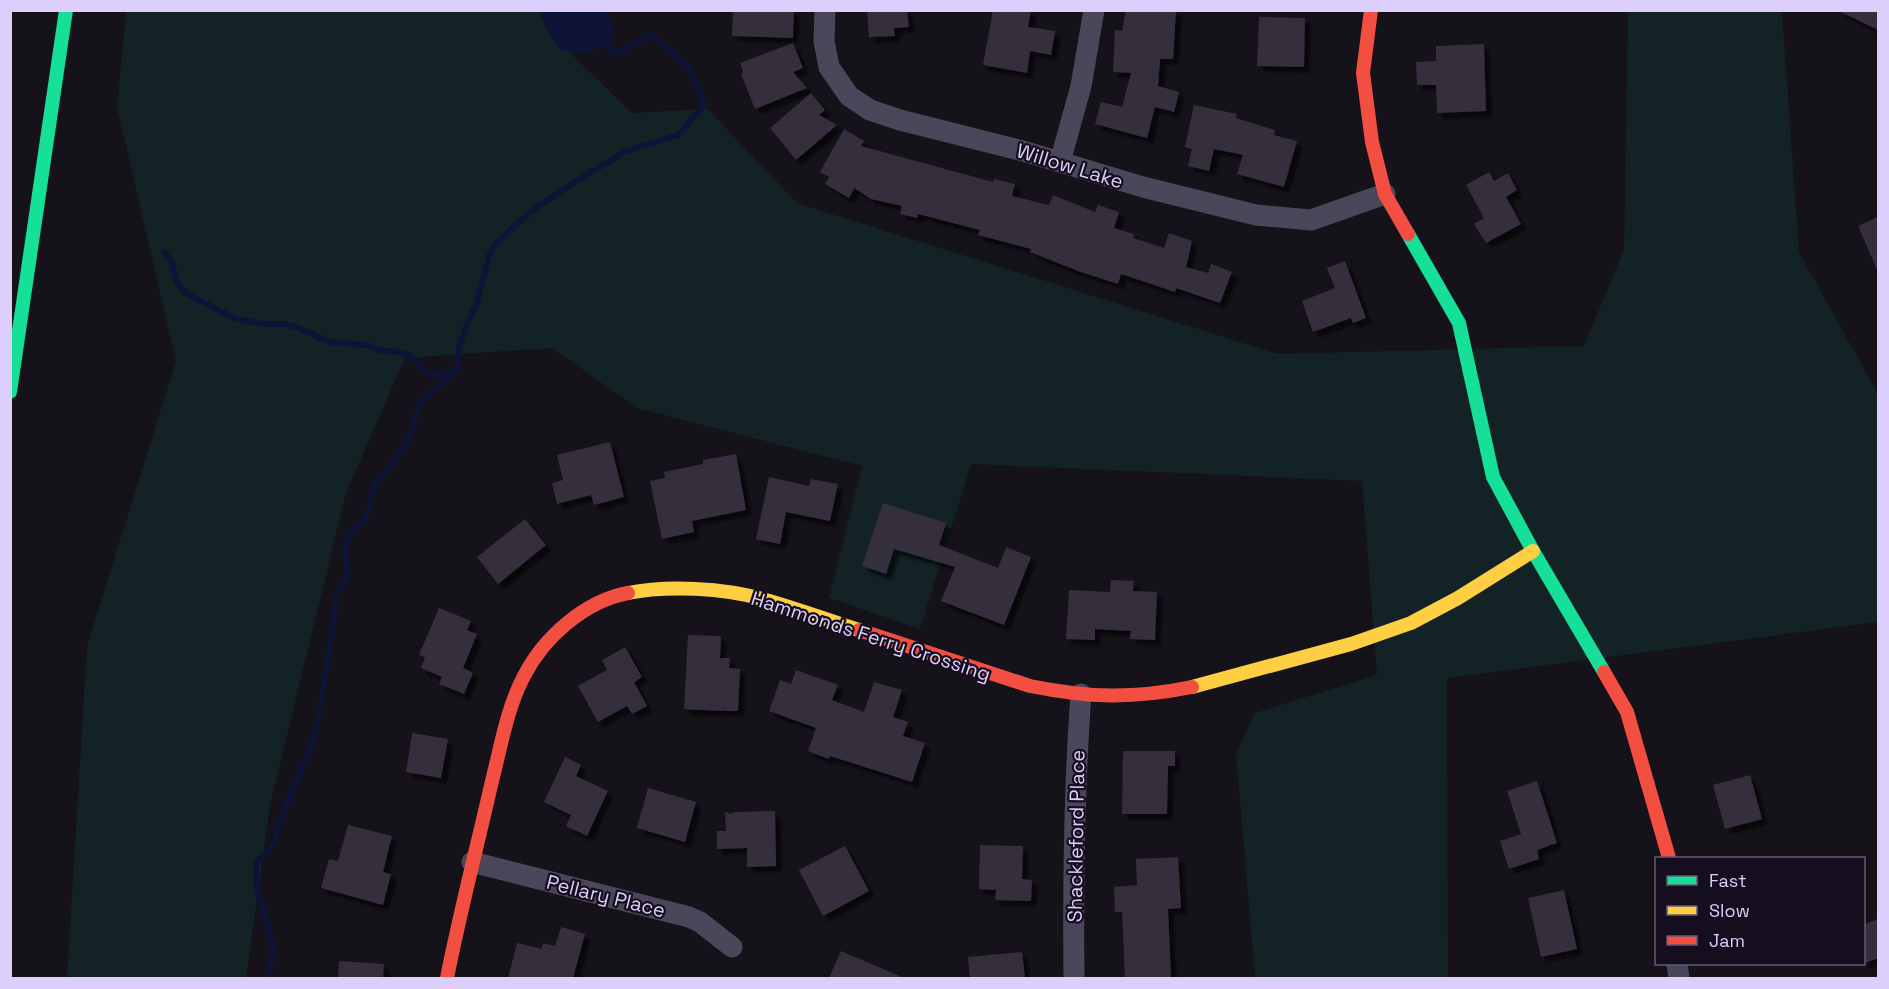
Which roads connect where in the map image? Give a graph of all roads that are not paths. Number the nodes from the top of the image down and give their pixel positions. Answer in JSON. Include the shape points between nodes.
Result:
{"nodes":[{"id":1,"x":66,"y":10,"type":"edge"},
{"id":2,"x":825,"y":10,"type":"edge"},
{"id":3,"x":1094,"y":10,"type":"edge"},
{"id":4,"x":1371,"y":10,"type":"edge"},
{"id":5,"x":1060,"y":162,"type":"junction"},
{"id":6,"x":1385,"y":194,"type":"junction"},
{"id":7,"x":10,"y":392,"type":"edge"},
{"id":8,"x":1533,"y":551,"type":"junction"},
{"id":9,"x":1081,"y":694,"type":"junction"},
{"id":10,"x":1669,"y":857,"type":"edge"},
{"id":11,"x":472,"y":861,"type":"junction"},
{"id":12,"x":732,"y":947,"type":"dead end"},
{"id":13,"x":447,"y":978,"type":"edge"},
{"id":14,"x":1074,"y":978,"type":"edge"}],
"edges":[{"from":1,"to":7,"type":"street"},
{"from":2,"to":5,"type":"street","name":"Willow Lake","via":[[824,41],[829,67],[849,96],[870,110]]},
{"from":3,"to":5,"type":"street","via":[[1081,86]]},
{"from":4,"to":6,"type":"street","via":[[1363,74],[1372,142]]},
{"from":5,"to":6,"type":"street","name":"Willow Lake","via":[[1143,188],[1256,215],[1311,220]]},
{"from":6,"to":8,"type":"street","via":[[1459,323],[1493,477]]},
{"from":8,"to":9,"type":"street","name":"Hammonds Ferry Crossing","via":[[1411,623],[1365,638],[1169,691],[1125,696]]},
{"from":8,"to":10,"type":"street","via":[[1626,712]]},
{"from":9,"to":11,"type":"street","name":"Hammonds Ferry Crossing","via":[[1030,686],[759,598],[662,589],[620,595],[567,622],[537,653],[523,676]]},
{"from":9,"to":14,"type":"street","name":"Shackleford Place","via":[[1073,860]]},
{"from":11,"to":12,"type":"street","name":"Pellary Place","via":[[689,917]]},
{"from":11,"to":13,"type":"street","name":"Hammonds Ferry Crossing"}]}
